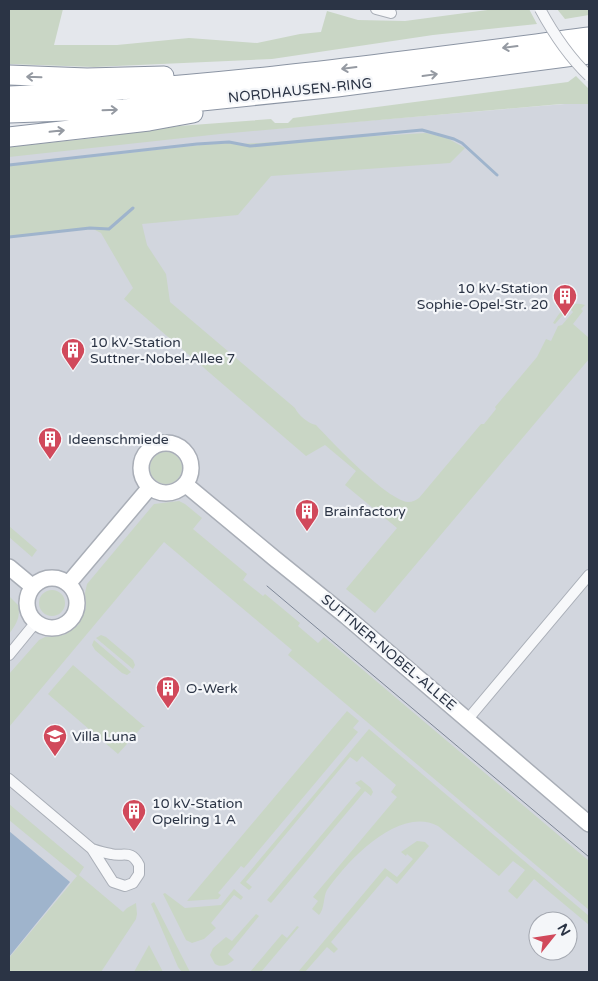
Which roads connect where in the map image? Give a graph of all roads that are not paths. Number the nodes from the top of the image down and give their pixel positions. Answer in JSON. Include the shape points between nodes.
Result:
{"nodes":[{"id":1,"x":376,"y":9,"type":"edge"},
{"id":2,"x":540,"y":9,"type":"edge"},
{"id":3,"x":391,"y":13,"type":"dead end"},
{"id":4,"x":589,"y":37,"type":"edge"},
{"id":5,"x":589,"y":54,"type":"edge"},
{"id":6,"x":293,"y":74,"type":"junction"},
{"id":7,"x":9,"y":75,"type":"edge"},
{"id":8,"x":589,"y":76,"type":"edge"},
{"id":9,"x":337,"y":87,"type":"junction"},
{"id":10,"x":9,"y":96,"type":"edge"},
{"id":11,"x":9,"y":114,"type":"edge"},
{"id":12,"x":9,"y":137,"type":"edge"},
{"id":13,"x":186,"y":484,"type":"junction"},
{"id":14,"x":150,"y":487,"type":"junction"},
{"id":15,"x":9,"y":567,"type":"edge"},
{"id":16,"x":589,"y":575,"type":"edge"},
{"id":17,"x":68,"y":584,"type":"junction"},
{"id":18,"x":33,"y":587,"type":"junction"},
{"id":19,"x":36,"y":622,"type":"junction"},
{"id":20,"x":9,"y":655,"type":"edge"},
{"id":21,"x":468,"y":719,"type":"junction"},
{"id":22,"x":9,"y":779,"type":"edge"},
{"id":23,"x":589,"y":824,"type":"edge"},
{"id":24,"x":92,"y":849,"type":"junction"}],
"edges":[{"from":1,"to":3,"type":"street"},
{"from":2,"to":8,"type":"street","bridge":true,"via":[[553,32]]},
{"from":4,"to":6,"type":"highway","name":"NORDHAUSEN-RING","one_way":true},
{"from":9,"to":5,"type":"highway","name":"NORDHAUSEN-RING","one_way":true},
{"from":6,"to":7,"type":"highway","one_way":true,"via":[[87,78]]},
{"from":6,"to":10,"type":"highway","name":"NORDHAUSEN-RING","via":[[139,90]]},
{"from":11,"to":9,"type":"highway","name":"NORDHAUSEN-RING","one_way":true,"via":[[124,109]]},
{"from":12,"to":9,"type":"highway","one_way":true,"via":[[149,121]]},
{"from":13,"to":14,"type":"street","via":[[168,493]]},
{"from":13,"to":14,"type":"street","via":[[191,466],[187,454],[177,446],[164,443],[147,452],[142,463],[142,476]]},
{"from":13,"to":21,"type":"street","name":"SUTTNER-NOBEL-ALLEE"},
{"from":14,"to":17,"type":"street"},
{"from":15,"to":18,"type":"street"},
{"from":16,"to":21,"type":"street"},
{"from":17,"to":18,"type":"street","via":[[62,580],[46,579]]},
{"from":17,"to":19,"type":"street","via":[[77,605],[71,619],[50,628]]},
{"from":18,"to":19,"type":"street","via":[[27,605]]},
{"from":19,"to":20,"type":"street"},
{"from":21,"to":23,"type":"street","name":"SUTTNER-NOBEL-ALLEE"},
{"from":22,"to":24,"type":"street"},
{"from":24,"to":24,"type":"street","via":[[108,871],[110,880],[120,886],[130,885],[138,878],[140,868],[135,858]]}]}
